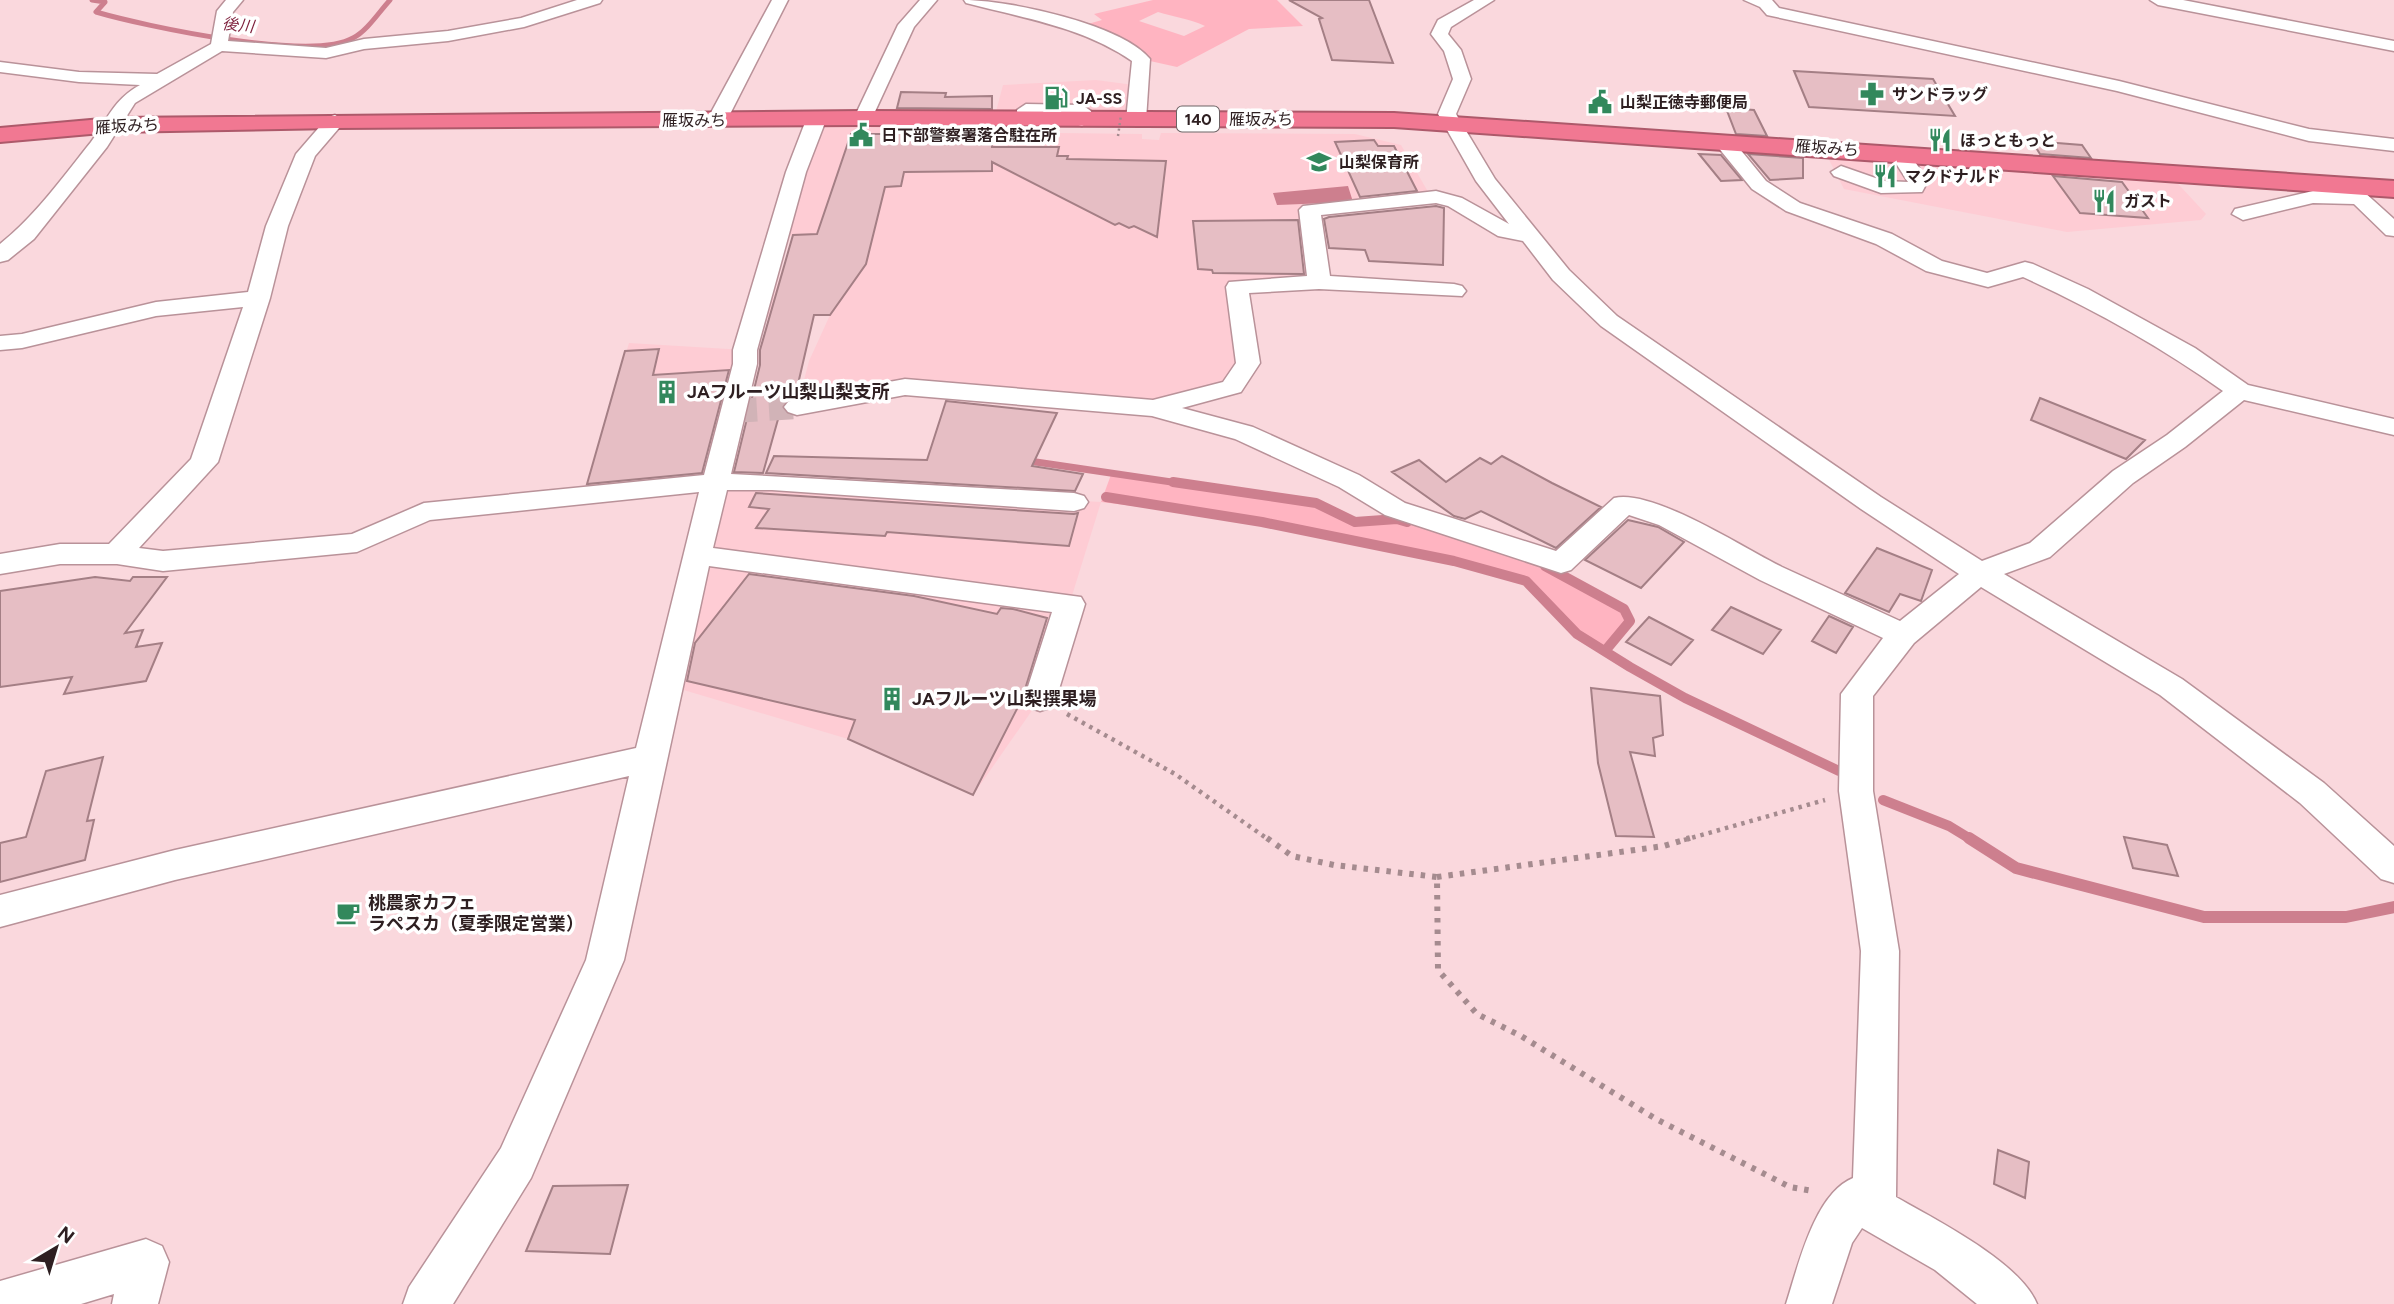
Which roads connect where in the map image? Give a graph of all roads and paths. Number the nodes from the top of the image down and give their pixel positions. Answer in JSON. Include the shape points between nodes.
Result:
{"nodes":[{"id":1,"x":235,"y":0,"type":"edge"},
{"id":2,"x":594,"y":0,"type":"edge"},
{"id":3,"x":780,"y":0,"type":"edge"},
{"id":4,"x":929,"y":0,"type":"edge"},
{"id":5,"x":972,"y":0,"type":"edge"},
{"id":6,"x":1486,"y":0,"type":"edge"},
{"id":7,"x":2158,"y":0,"type":"edge"},
{"id":8,"x":1763,"y":1,"type":"edge"},
{"id":9,"x":219,"y":46,"type":"junction"},
{"id":10,"x":2394,"y":46,"type":"edge"},
{"id":11,"x":0,"y":67,"type":"edge"},
{"id":12,"x":162,"y":80,"type":"junction"},
{"id":13,"x":1128,"y":117,"type":"junction"},
{"id":14,"x":863,"y":118,"type":"junction"},
{"id":15,"x":717,"y":120,"type":"junction"},
{"id":16,"x":816,"y":120,"type":"junction"},
{"id":17,"x":335,"y":121,"type":"junction"},
{"id":18,"x":1452,"y":123,"type":"junction"},
{"id":19,"x":107,"y":134,"type":"junction"},
{"id":20,"x":0,"y":135,"type":"edge"},
{"id":21,"x":1118,"y":136,"type":"dead end"},
{"id":22,"x":1723,"y":141,"type":"junction"},
{"id":23,"x":2394,"y":145,"type":"edge"},
{"id":24,"x":1900,"y":154,"type":"junction"},
{"id":25,"x":1841,"y":172,"type":"dead end"},
{"id":26,"x":2394,"y":189,"type":"edge"},
{"id":27,"x":2352,"y":192,"type":"junction"},
{"id":28,"x":2243,"y":214,"type":"dead end"},
{"id":29,"x":2394,"y":230,"type":"edge"},
{"id":30,"x":1533,"y":237,"type":"junction"},
{"id":31,"x":0,"y":255,"type":"edge"},
{"id":32,"x":1319,"y":282,"type":"junction"},
{"id":33,"x":1454,"y":290,"type":"dead end"},
{"id":34,"x":258,"y":298,"type":"junction"},
{"id":35,"x":0,"y":343,"type":"edge"},
{"id":36,"x":2239,"y":391,"type":"junction"},
{"id":37,"x":797,"y":407,"type":"tunnel mouth"},
{"id":38,"x":1153,"y":408,"type":"junction"},
{"id":39,"x":2394,"y":427,"type":"edge"},
{"id":40,"x":715,"y":482,"type":"junction"},
{"id":41,"x":1074,"y":502,"type":"dead end"},
{"id":42,"x":117,"y":554,"type":"junction"},
{"id":43,"x":697,"y":555,"type":"junction"},
{"id":44,"x":0,"y":564,"type":"edge"},
{"id":45,"x":1979,"y":573,"type":"junction"},
{"id":46,"x":1903,"y":635,"type":"junction"},
{"id":47,"x":1040,"y":699,"type":"joint"},
{"id":48,"x":651,"y":758,"type":"junction"},
{"id":49,"x":1856,"y":791,"type":"junction"},
{"id":50,"x":2394,"y":868,"type":"edge"},
{"id":51,"x":1437,"y":877,"type":"junction"},
{"id":52,"x":0,"y":911,"type":"edge"},
{"id":53,"x":1856,"y":1199,"type":"junction"},
{"id":54,"x":1,"y":1304,"type":"edge"},
{"id":55,"x":135,"y":1304,"type":"edge"},
{"id":56,"x":426,"y":1304,"type":"edge"},
{"id":57,"x":1809,"y":1304,"type":"edge"},
{"id":58,"x":2014,"y":1304,"type":"edge"}],
"edges":[{"from":1,"to":9,"type":"street","via":[[225,11]]},
{"from":2,"to":9,"type":"street","via":[[524,22],[326,53]]},
{"from":3,"to":15,"type":"street"},
{"from":4,"to":14,"type":"street","via":[[906,24]]},
{"from":5,"to":13,"type":"street","via":[[1104,37],[1132,51],[1141,59]]},
{"from":6,"to":18,"type":"street","via":[[1444,24],[1439,34],[1452,51],[1462,79],[1447,114]]},
{"from":7,"to":10,"type":"street"},
{"from":8,"to":23,"type":"street","via":[[1773,12],[2119,86],[2309,135]]},
{"from":9,"to":12,"type":"street"},
{"from":11,"to":12,"type":"street","via":[[79,77]]},
{"from":12,"to":19,"type":"street","via":[[128,99]]},
{"from":13,"to":14,"type":"highway","name":"雁坂みち","number":"140","via":[[1026,111]]},
{"from":13,"to":18,"type":"highway","name":"雁坂みち","number":"140"},
{"from":13,"to":21,"type":"path","bridge":true},
{"from":14,"to":16,"type":"highway","name":"雁坂みち","number":"140"},
{"from":15,"to":16,"type":"highway","name":"雁坂みち","number":"140"},
{"from":15,"to":17,"type":"highway","name":"雁坂みち","number":"140"},
{"from":16,"to":40,"type":"street","via":[[796,172],[745,349]]},
{"from":17,"to":19,"type":"highway","name":"雁坂みち","number":"140"},
{"from":17,"to":34,"type":"street","via":[[306,154],[277,226]]},
{"from":18,"to":22,"type":"highway","name":"雁坂みち","number":"140"},
{"from":18,"to":30,"type":"street","via":[[1486,181]]},
{"from":19,"to":20,"type":"highway","name":"雁坂みち","number":"140"},
{"from":19,"to":31,"type":"street","via":[[26,234]]},
{"from":22,"to":24,"type":"highway","name":"雁坂みち","number":"140"},
{"from":22,"to":36,"type":"street","via":[[1759,185],[1793,207],[1884,239],[1934,266],[1988,281],[2025,269],[2186,353]]},
{"from":24,"to":25,"type":"street","via":[[1918,181],[1914,187],[1881,187]]},
{"from":24,"to":27,"type":"highway","name":"雁坂みち","number":"140"},
{"from":26,"to":27,"type":"highway","name":"雁坂みち","number":"140"},
{"from":27,"to":28,"type":"street"},
{"from":27,"to":29,"type":"street"},
{"from":30,"to":32,"type":"street","via":[[1506,231],[1455,202],[1436,197],[1310,210]]},
{"from":30,"to":45,"type":"street","via":[[1561,275],[1609,321]]},
{"from":32,"to":33,"type":"street"},
{"from":32,"to":38,"type":"street","via":[[1237,286],[1248,363],[1232,387]]},
{"from":34,"to":35,"type":"street","via":[[156,309]]},
{"from":34,"to":42,"type":"street","via":[[204,462]]},
{"from":36,"to":39,"type":"street"},
{"from":36,"to":45,"type":"street","via":[[2123,477],[2040,550]]},
{"from":37,"to":38,"type":"street","via":[[905,387]]},
{"from":38,"to":46,"type":"street","via":[[1244,433],[1349,481],[1395,509],[1561,563],[1624,504],[1669,519],[1770,573]]},
{"from":40,"to":41,"type":"street"},
{"from":40,"to":42,"type":"street","via":[[424,512],[357,543],[163,561]]},
{"from":40,"to":43,"type":"street"},
{"from":42,"to":44,"type":"street","via":[[60,554]]},
{"from":43,"to":47,"type":"street","via":[[1070,604]]},
{"from":43,"to":48,"type":"street"},
{"from":45,"to":46,"type":"street"},
{"from":45,"to":50,"type":"street","via":[[2171,687],[2312,793]]},
{"from":46,"to":49,"type":"street","via":[[1857,694]]},
{"from":47,"to":51,"type":"path","via":[[1175,774],[1292,856]]},
{"from":48,"to":52,"type":"street","via":[[229,852]]},
{"from":48,"to":56,"type":"street","via":[[606,960],[516,1163]]},
{"from":49,"to":51,"type":"path","via":[[1664,846]]},
{"from":49,"to":53,"type":"street","via":[[1880,951],[1874,1196]]},
{"from":51,"to":53,"type":"path","via":[[1438,970],[1477,1014],[1656,1119],[1790,1187]]},
{"from":53,"to":57,"type":"street","via":[[1833,1232]]},
{"from":53,"to":58,"type":"street","via":[[1951,1254]]},
{"from":54,"to":55,"type":"street","via":[[146,1262]]}]}
